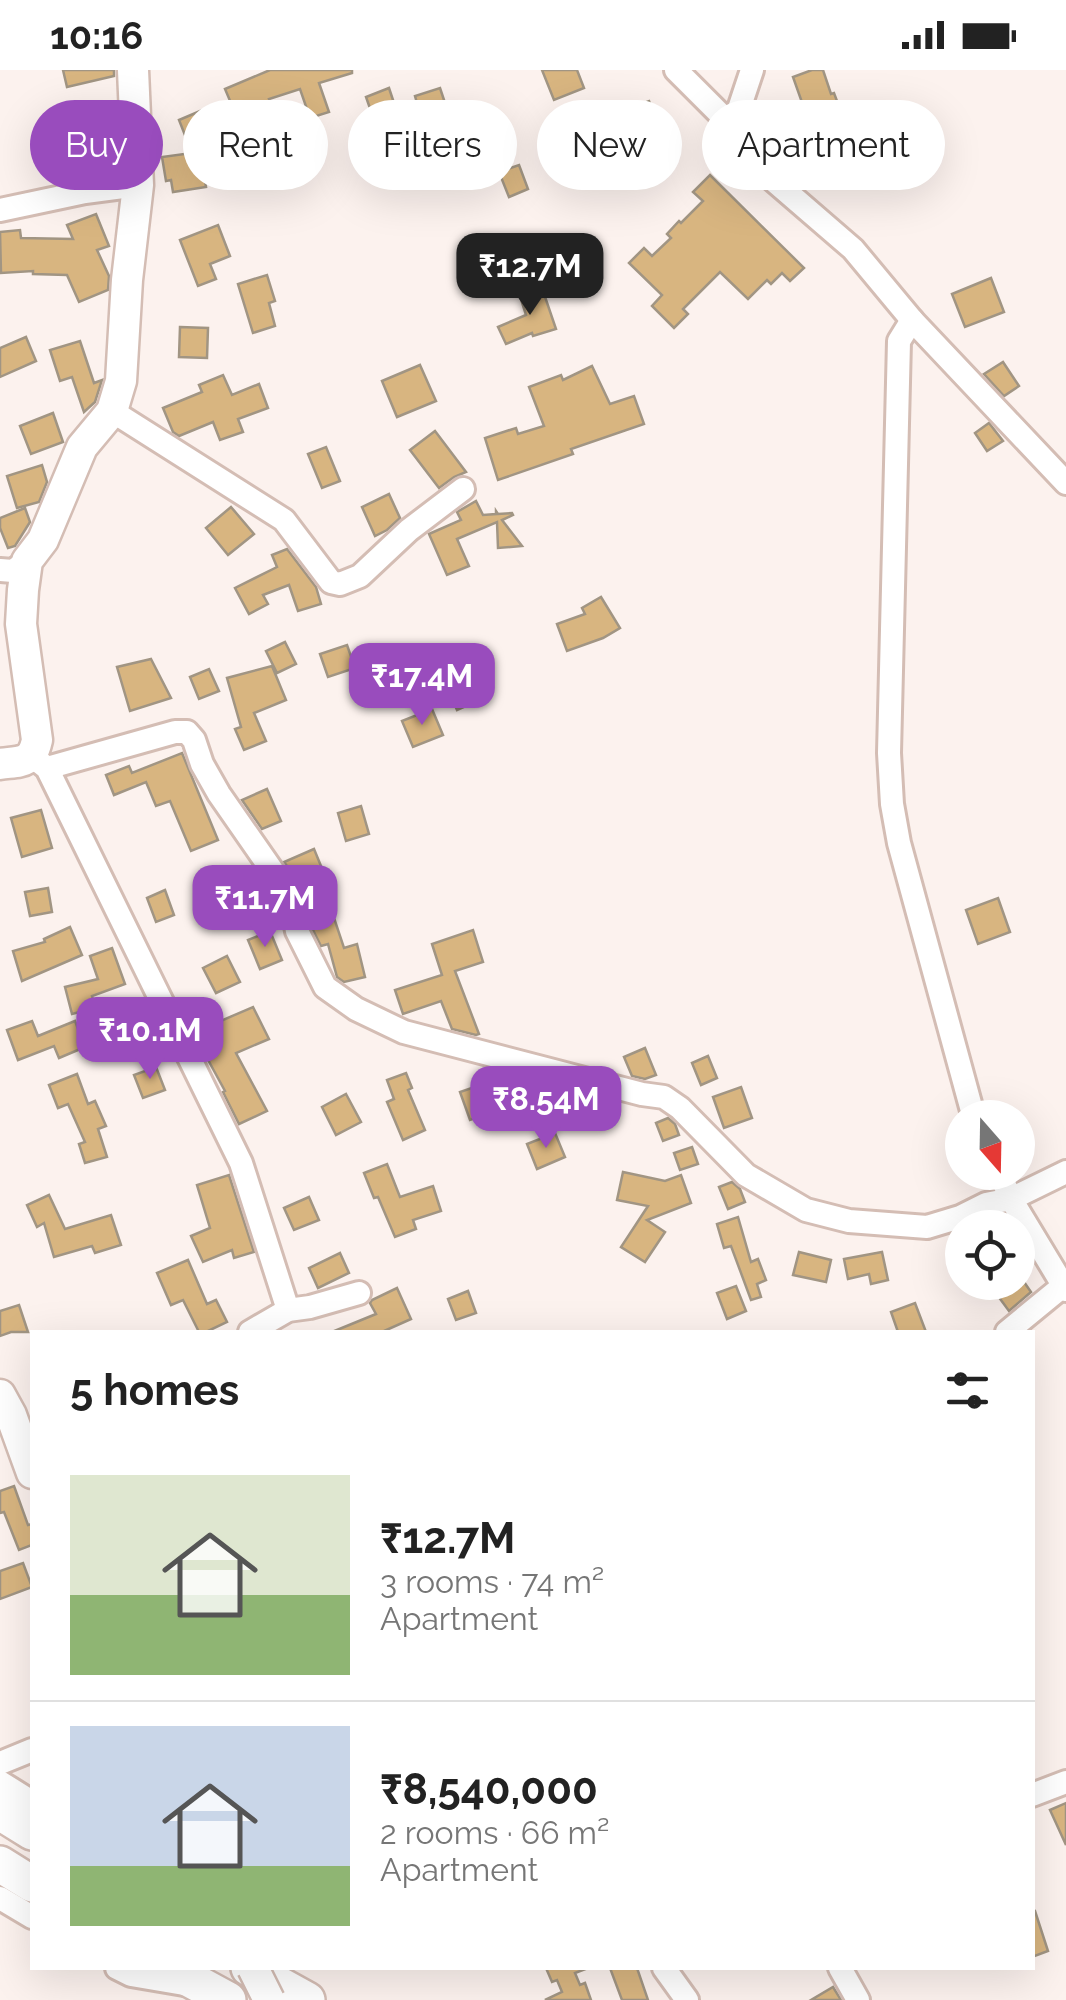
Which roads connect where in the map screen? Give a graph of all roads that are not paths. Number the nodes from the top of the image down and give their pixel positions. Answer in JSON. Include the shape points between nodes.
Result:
{"nodes":[{"id":1,"x":133,"y":70,"type":"edge"},
{"id":2,"x":676,"y":70,"type":"edge"},
{"id":3,"x":752,"y":70,"type":"edge"},
{"id":4,"x":134,"y":100,"type":"edge"},
{"id":5,"x":706,"y":100,"type":"edge"},
{"id":6,"x":742,"y":100,"type":"edge"},
{"id":7,"x":98,"y":190,"type":"edge"},
{"id":8,"x":137,"y":190,"type":"edge"},
{"id":9,"x":784,"y":190,"type":"edge"},
{"id":10,"x":0,"y":210,"type":"edge"},
{"id":11,"x":912,"y":320,"type":"junction"},
{"id":12,"x":112,"y":410,"type":"junction"},
{"id":13,"x":1066,"y":483,"type":"edge"},
{"id":14,"x":463,"y":489,"type":"dead end"},
{"id":15,"x":14,"y":566,"type":"edge"},
{"id":16,"x":38,"y":763,"type":"junction"},
{"id":17,"x":0,"y":764,"type":"edge"},
{"id":18,"x":969,"y":1100,"type":"edge"},
{"id":19,"x":1066,"y":1172,"type":"edge"},
{"id":20,"x":1006,"y":1190,"type":"edge"},
{"id":21,"x":1010,"y":1199,"type":"junction"},
{"id":22,"x":1064,"y":1288,"type":"edge"},
{"id":23,"x":360,"y":1292,"type":"dead end"},
{"id":24,"x":288,"y":1310,"type":"junction"},
{"id":25,"x":253,"y":1330,"type":"edge"},
{"id":26,"x":1010,"y":1330,"type":"edge"},
{"id":27,"x":11,"y":1416,"type":"edge"},
{"id":28,"x":30,"y":1468,"type":"edge"},
{"id":29,"x":30,"y":1751,"type":"edge"},
{"id":30,"x":0,"y":1763,"type":"edge"},
{"id":31,"x":0,"y":1782,"type":"edge"},
{"id":32,"x":1066,"y":1782,"type":"edge"},
{"id":33,"x":1035,"y":1794,"type":"edge"},
{"id":34,"x":30,"y":1801,"type":"edge"},
{"id":35,"x":0,"y":1812,"type":"edge"},
{"id":36,"x":30,"y":1831,"type":"edge"},
{"id":37,"x":0,"y":1864,"type":"edge"},
{"id":38,"x":30,"y":1883,"type":"edge"},
{"id":39,"x":0,"y":1898,"type":"edge"},
{"id":40,"x":30,"y":1916,"type":"edge"},
{"id":41,"x":121,"y":1970,"type":"edge"},
{"id":42,"x":173,"y":1970,"type":"edge"},
{"id":43,"x":252,"y":1970,"type":"edge"},
{"id":44,"x":254,"y":1970,"type":"edge"},
{"id":45,"x":665,"y":1970,"type":"edge"},
{"id":46,"x":841,"y":1970,"type":"edge"},
{"id":47,"x":218,"y":1994,"type":"edge"},
{"id":48,"x":268,"y":2000,"type":"edge"},
{"id":49,"x":307,"y":2000,"type":"edge"},
{"id":50,"x":687,"y":2000,"type":"edge"},
{"id":51,"x":858,"y":2000,"type":"edge"}],
"edges":[{"from":1,"to":4,"type":"main road"},
{"from":2,"to":5,"type":"street"},
{"from":3,"to":6,"type":"street"},
{"from":7,"to":10,"type":"street"},
{"from":8,"to":12,"type":"main road","via":[[121,381]]},
{"from":9,"to":11,"type":"street","via":[[853,250]]},
{"from":11,"to":13,"type":"street"},
{"from":11,"to":18,"type":"street","via":[[899,341],[892,804]]},
{"from":12,"to":14,"type":"street","via":[[284,520],[330,582],[360,576]]},
{"from":12,"to":15,"type":"main road","via":[[82,448],[43,540]]},
{"from":15,"to":16,"type":"main road"},
{"from":16,"to":17,"type":"main road"},
{"from":16,"to":21,"type":"street","via":[[187,732],[220,794],[290,896],[297,931],[325,987],[404,1032],[664,1098],[746,1175],[806,1210],[849,1221],[927,1226]]},
{"from":16,"to":24,"type":"street","via":[[242,1163]]},
{"from":19,"to":21,"type":"street"},
{"from":20,"to":21,"type":"street"},
{"from":21,"to":22,"type":"street"},
{"from":22,"to":26,"type":"street"},
{"from":23,"to":24,"type":"street"},
{"from":24,"to":25,"type":"street"},
{"from":27,"to":28,"type":"main road"},
{"from":29,"to":30,"type":"street"},
{"from":31,"to":34,"type":"street"},
{"from":32,"to":33,"type":"street"},
{"from":35,"to":36,"type":"highway"},
{"from":37,"to":38,"type":"highway"},
{"from":39,"to":40,"type":"street"},
{"from":41,"to":47,"type":"street"},
{"from":42,"to":47,"type":"highway"},
{"from":43,"to":48,"type":"main road","bridge":true},
{"from":44,"to":49,"type":"highway"},
{"from":45,"to":50,"type":"street"},
{"from":46,"to":51,"type":"street"}]}
